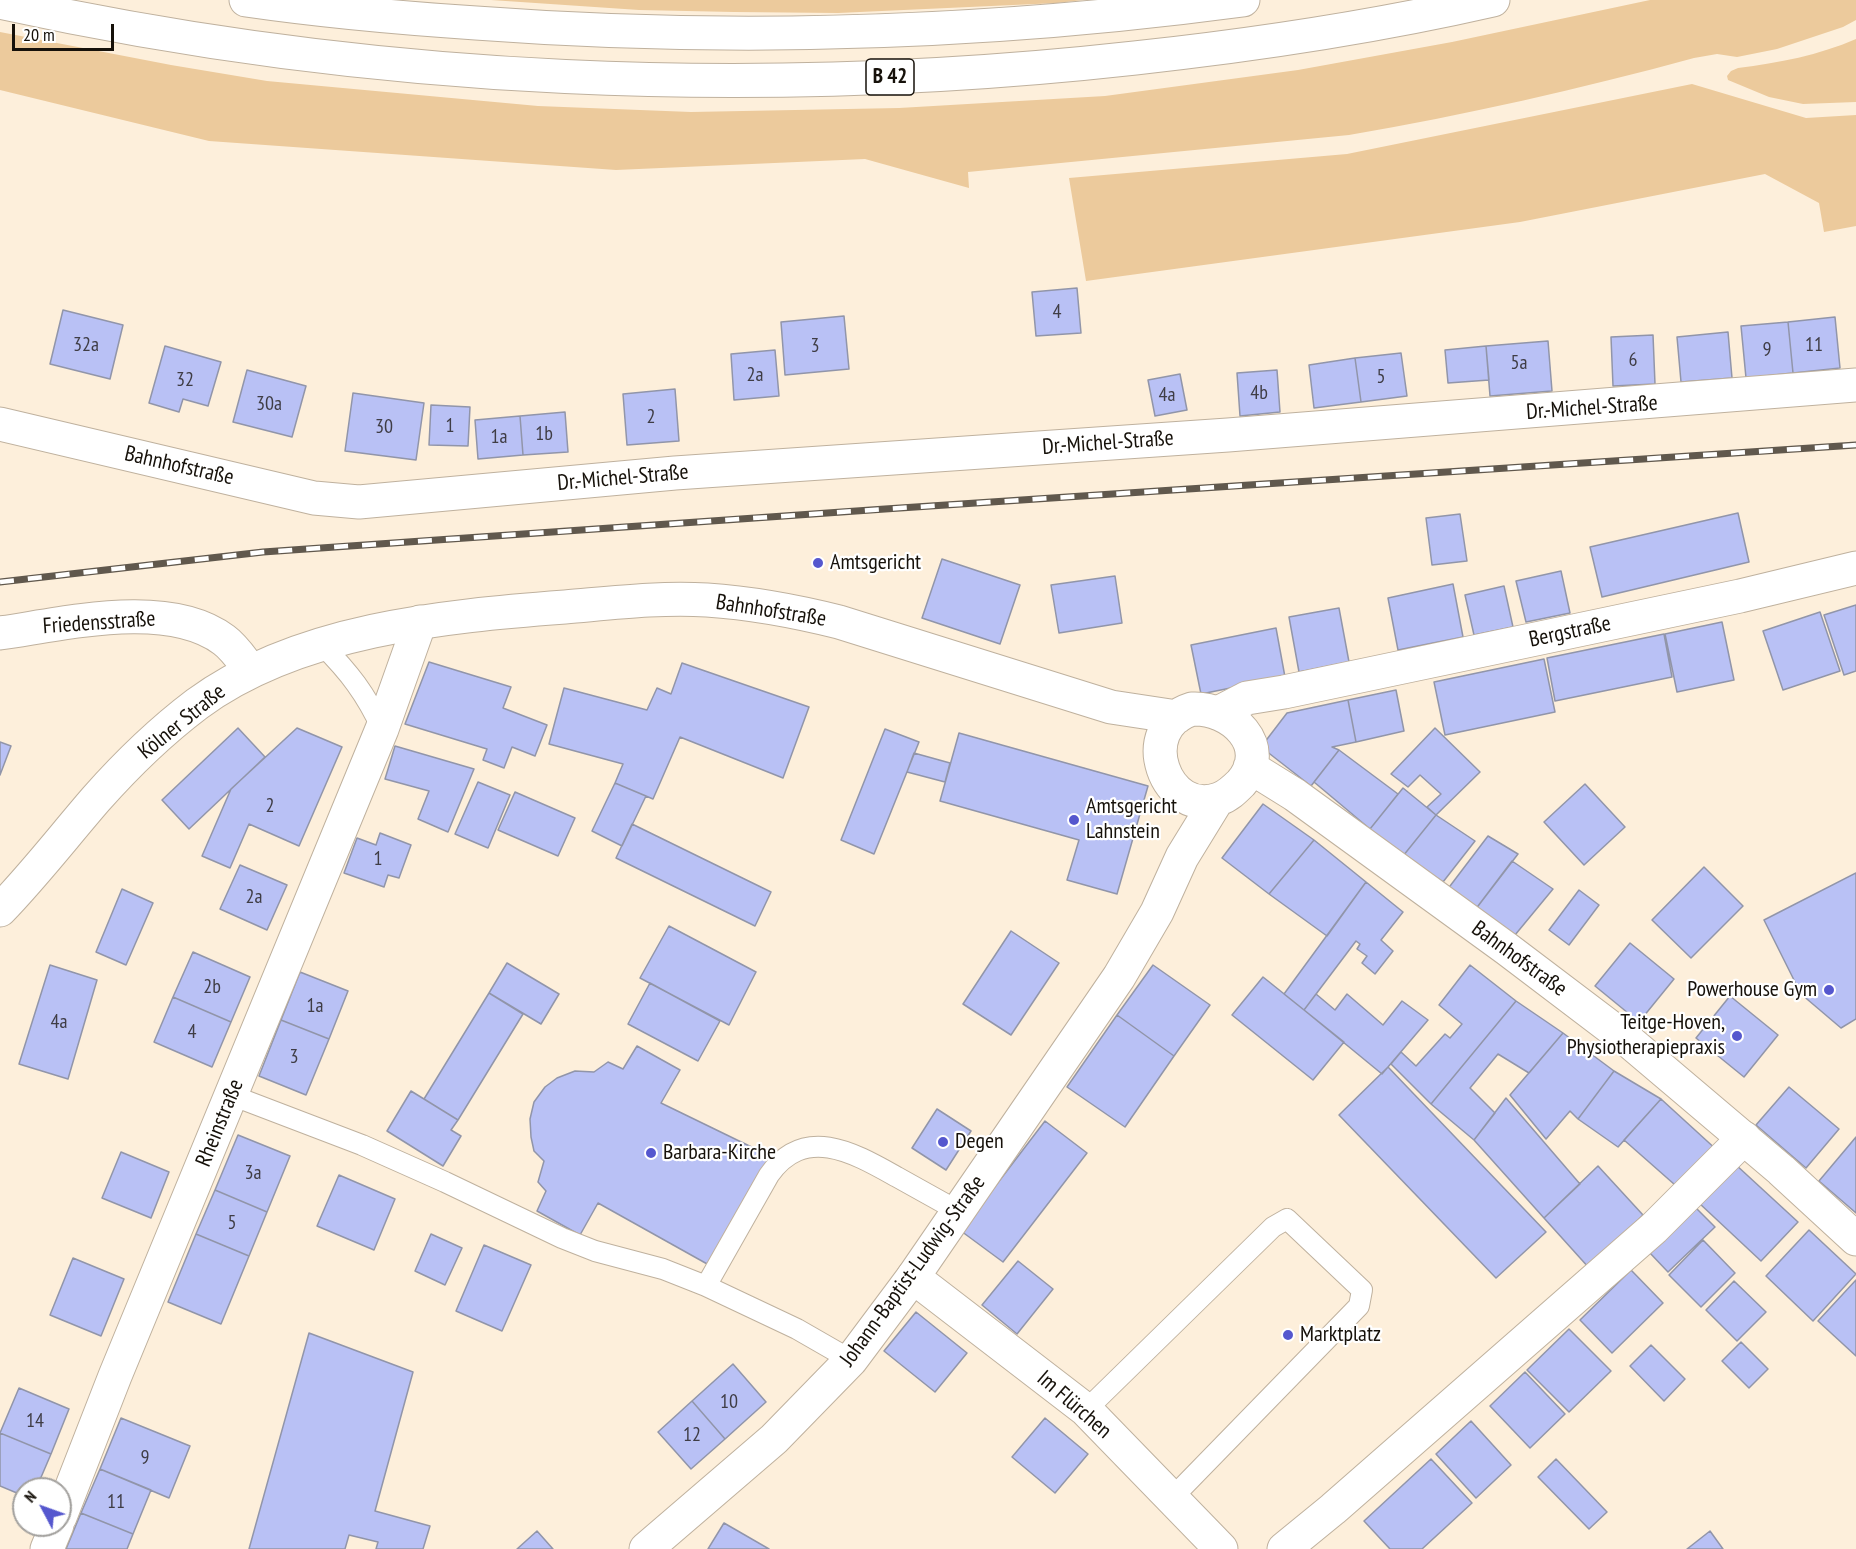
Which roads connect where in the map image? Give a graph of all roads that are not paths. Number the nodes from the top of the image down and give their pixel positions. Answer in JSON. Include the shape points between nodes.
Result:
{"nodes":[{"id":1,"x":246,"y":0,"type":"edge"},
{"id":2,"x":1243,"y":0,"type":"edge"},
{"id":3,"x":1493,"y":0,"type":"edge"},
{"id":4,"x":0,"y":2,"type":"edge"},
{"id":5,"x":1856,"y":386,"type":"edge"},
{"id":6,"x":0,"y":424,"type":"edge"},
{"id":7,"x":359,"y":502,"type":"joint"},
{"id":8,"x":1856,"y":568,"type":"edge"},
{"id":9,"x":420,"y":622,"type":"junction"},
{"id":10,"x":0,"y":633,"type":"edge"},
{"id":11,"x":322,"y":645,"type":"junction"},
{"id":12,"x":251,"y":671,"type":"junction"},
{"id":13,"x":1284,"y":692,"type":"junction"},
{"id":14,"x":1111,"y":707,"type":"junction"},
{"id":15,"x":1218,"y":713,"type":"junction"},
{"id":16,"x":1177,"y":717,"type":"junction"},
{"id":17,"x":382,"y":729,"type":"junction"},
{"id":18,"x":1246,"y":735,"type":"junction"},
{"id":19,"x":1159,"y":755,"type":"junction"},
{"id":20,"x":1250,"y":767,"type":"junction"},
{"id":21,"x":1177,"y":790,"type":"junction"},
{"id":22,"x":1217,"y":800,"type":"junction"},
{"id":23,"x":1182,"y":857,"type":"junction"},
{"id":24,"x":0,"y":910,"type":"edge"},
{"id":25,"x":231,"y":1095,"type":"junction"},
{"id":26,"x":1744,"y":1138,"type":"junction"},
{"id":27,"x":958,"y":1211,"type":"junction"},
{"id":28,"x":1856,"y":1239,"type":"edge"},
{"id":29,"x":913,"y":1277,"type":"junction"},
{"id":30,"x":706,"y":1286,"type":"junction"},
{"id":31,"x":851,"y":1360,"type":"junction"},
{"id":32,"x":1086,"y":1410,"type":"junction"},
{"id":33,"x":72,"y":1487,"type":"edge"},
{"id":34,"x":1172,"y":1498,"type":"junction"},
{"id":35,"x":646,"y":1549,"type":"edge"},
{"id":36,"x":1221,"y":1549,"type":"edge"},
{"id":37,"x":1284,"y":1549,"type":"edge"}],
"edges":[{"from":1,"to":2,"type":"main road","number":"B 42","via":[[400,18],[531,27],[795,33],[1058,21]]},
{"from":3,"to":4,"type":"main road","number":"B 42","via":[[1200,51],[1067,66],[804,80],[614,78],[413,66],[283,52]]},
{"from":5,"to":7,"type":"main road","name":"Dr.-Michel-Straße","via":[[675,473]]},
{"from":6,"to":7,"type":"main road","name":"Bahnhofstraße","via":[[314,498]]},
{"from":8,"to":13,"type":"main road","name":"Bergstraße"},
{"from":9,"to":11,"type":"main road","name":"Kölner Straße"},
{"from":9,"to":14,"type":"main road","name":"Bahnhofstraße","via":[[504,611],[661,600],[709,600],[766,607],[838,622]]},
{"from":9,"to":17,"type":"main road","name":"Rheinstraße"},
{"from":10,"to":12,"type":"main road","name":"Friedensstraße","via":[[108,618],[168,618],[225,640]]},
{"from":11,"to":12,"type":"main road","name":"Kölner Straße"},
{"from":11,"to":17,"type":"lane","via":[[358,685]]},
{"from":12,"to":24,"type":"main road","name":"Kölner Straße","via":[[197,704],[145,748]]},
{"from":13,"to":15,"type":"main road","name":"Bergstraße","via":[[1247,698]]},
{"from":13,"to":18,"type":"main road","name":"Bergstraße","via":[[1256,715]]},
{"from":14,"to":16,"type":"main road","name":"Bahnhofstraße"},
{"from":14,"to":19,"type":"main road","name":"Bahnhofstraße","via":[[1135,726]]},
{"from":15,"to":16,"type":"main road","name":"Bahnhofstraße","via":[[1192,709]]},
{"from":15,"to":18,"type":"main road"},
{"from":16,"to":19,"type":"main road","via":[[1163,734]]},
{"from":17,"to":25,"type":"main road","name":"Rheinstraße"},
{"from":18,"to":20,"type":"main road"},
{"from":19,"to":21,"type":"main road","name":"Bahnhofstraße","via":[[1164,775]]},
{"from":20,"to":22,"type":"main road","via":[[1236,788]]},
{"from":20,"to":26,"type":"main road","name":"Bahnhofstraße","via":[[1559,987]]},
{"from":21,"to":22,"type":"main road","via":[[1196,800]]},
{"from":21,"to":23,"type":"main road","name":"Johann-Baptist-Ludwig-Straße","via":[[1182,813]]},
{"from":22,"to":23,"type":"main road","name":"Johann-Baptist-Ludwig-Straße"},
{"from":23,"to":27,"type":"main road","name":"Johann-Baptist-Ludwig-Straße","via":[[1134,953]]},
{"from":25,"to":30,"type":"lane","via":[[362,1145],[562,1238]]},
{"from":25,"to":33,"type":"main road","name":"Rheinstraße"},
{"from":26,"to":28,"type":"main road","name":"Bahnhofstraße"},
{"from":26,"to":37,"type":"main road","via":[[1654,1228]]},
{"from":27,"to":29,"type":"main road","name":"Johann-Baptist-Ludwig-Straße"},
{"from":27,"to":30,"type":"lane","via":[[860,1156],[838,1148],[795,1151],[779,1161],[769,1175]]},
{"from":29,"to":31,"type":"main road","name":"Johann-Baptist-Ludwig-Straße"},
{"from":29,"to":32,"type":"main road","name":"Im Flürchen"},
{"from":30,"to":31,"type":"lane","via":[[797,1329]]},
{"from":31,"to":35,"type":"main road","name":"Johann-Baptist-Ludwig-Straße","via":[[774,1439]]},
{"from":32,"to":34,"type":"main road","name":"Im Flürchen"},
{"from":32,"to":34,"type":"lane","via":[[1273,1227],[1287,1220],[1362,1290],[1359,1306]]},
{"from":34,"to":36,"type":"main road","name":"Im Flürchen"}]}
